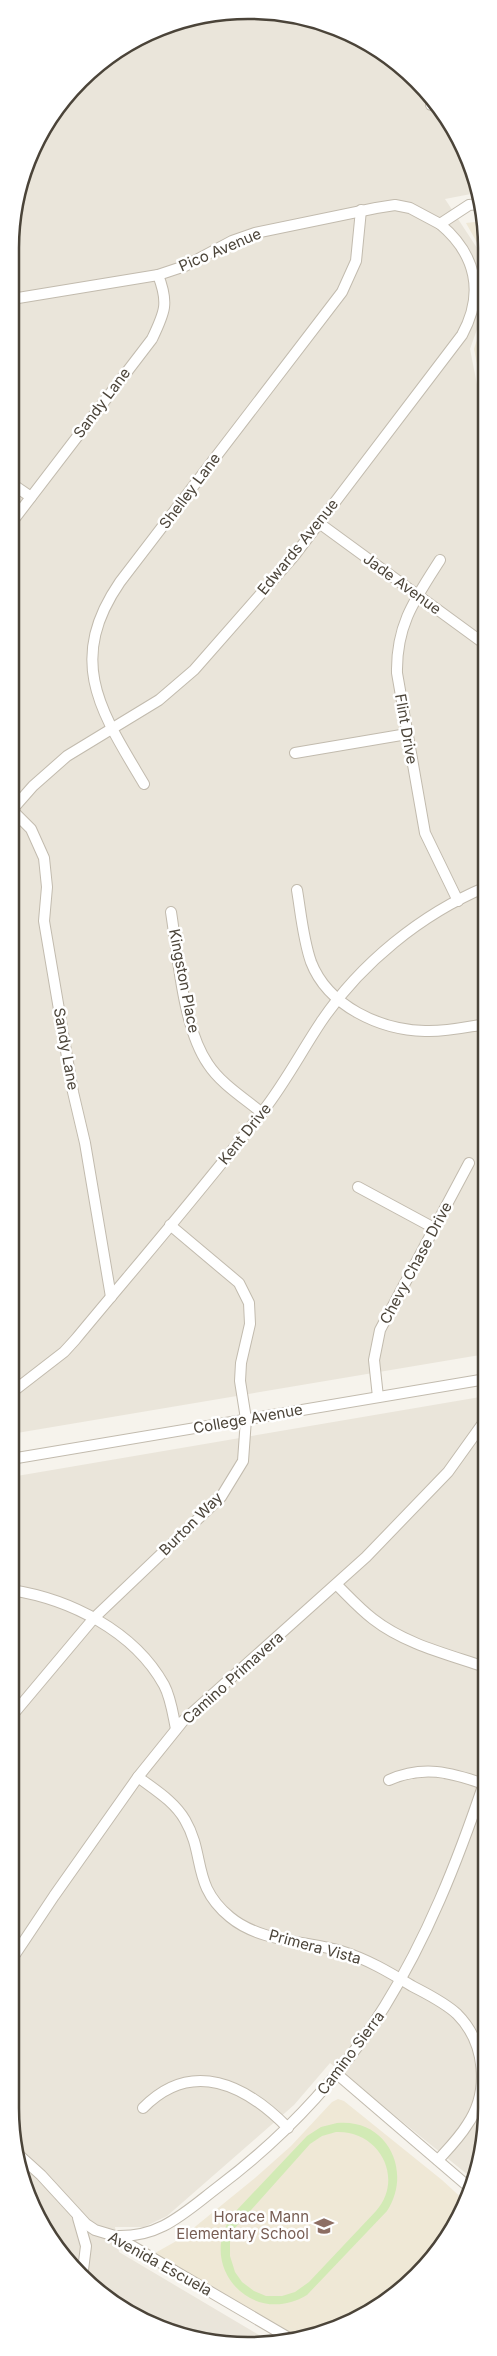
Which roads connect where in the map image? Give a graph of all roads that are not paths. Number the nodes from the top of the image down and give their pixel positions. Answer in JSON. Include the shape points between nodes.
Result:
{"nodes":[{"id":1,"x":474,"y":204,"type":"edge"},
{"id":2,"x":361,"y":210,"type":"junction"},
{"id":3,"x":440,"y":224,"type":"junction"},
{"id":4,"x":158,"y":274,"type":"junction"},
{"id":5,"x":19,"y":298,"type":"edge"},
{"id":6,"x":19,"y":489,"type":"edge"},
{"id":7,"x":31,"y":497,"type":"junction"},
{"id":8,"x":19,"y":513,"type":"edge"},
{"id":9,"x":319,"y":523,"type":"junction"},
{"id":10,"x":440,"y":560,"type":"dead end"},
{"id":11,"x":417,"y":595,"type":"junction"},
{"id":12,"x":478,"y":639,"type":"edge"},
{"id":13,"x":111,"y":729,"type":"junction"},
{"id":14,"x":407,"y":734,"type":"junction"},
{"id":15,"x":295,"y":754,"type":"dead end"},
{"id":16,"x":144,"y":784,"type":"dead end"},
{"id":17,"x":19,"y":802,"type":"edge"},
{"id":18,"x":19,"y":818,"type":"edge"},
{"id":19,"x":297,"y":890,"type":"dead end"},
{"id":20,"x":478,"y":891,"type":"edge"},
{"id":21,"x":458,"y":901,"type":"junction"},
{"id":22,"x":171,"y":912,"type":"dead end"},
{"id":23,"x":338,"y":999,"type":"junction"},
{"id":24,"x":478,"y":1025,"type":"edge"},
{"id":25,"x":262,"y":1113,"type":"junction"},
{"id":26,"x":469,"y":1163,"type":"dead end"},
{"id":27,"x":358,"y":1187,"type":"dead end"},
{"id":28,"x":170,"y":1225,"type":"junction"},
{"id":29,"x":434,"y":1228,"type":"junction"},
{"id":30,"x":110,"y":1297,"type":"junction"},
{"id":31,"x":478,"y":1380,"type":"edge"},
{"id":32,"x":19,"y":1388,"type":"edge"},
{"id":33,"x":378,"y":1397,"type":"junction"},
{"id":34,"x":246,"y":1419,"type":"junction"},
{"id":35,"x":478,"y":1430,"type":"edge"},
{"id":36,"x":19,"y":1458,"type":"edge"},
{"id":37,"x":337,"y":1584,"type":"junction"},
{"id":38,"x":19,"y":1592,"type":"edge"},
{"id":39,"x":94,"y":1618,"type":"junction"},
{"id":40,"x":478,"y":1665,"type":"edge"},
{"id":41,"x":19,"y":1707,"type":"edge"},
{"id":42,"x":176,"y":1730,"type":"junction"},
{"id":43,"x":138,"y":1777,"type":"junction"},
{"id":44,"x":389,"y":1780,"type":"dead end"},
{"id":45,"x":478,"y":1780,"type":"edge"},
{"id":46,"x":478,"y":1801,"type":"edge"},
{"id":47,"x":19,"y":1948,"type":"edge"},
{"id":48,"x":402,"y":1980,"type":"junction"},
{"id":49,"x":478,"y":2054,"type":"edge"},
{"id":50,"x":337,"y":2074,"type":"junction"},
{"id":51,"x":478,"y":2103,"type":"edge"},
{"id":52,"x":143,"y":2108,"type":"dead end"},
{"id":53,"x":288,"y":2128,"type":"junction"},
{"id":54,"x":438,"y":2160,"type":"junction"},
{"id":55,"x":25,"y":2161,"type":"edge"},
{"id":56,"x":465,"y":2184,"type":"edge"},
{"id":57,"x":77,"y":2216,"type":"junction"},
{"id":58,"x":115,"y":2236,"type":"junction"},
{"id":59,"x":83,"y":2267,"type":"edge"},
{"id":60,"x":283,"y":2334,"type":"edge"}],
"edges":[{"from":1,"to":3,"type":"street"},
{"from":2,"to":3,"type":"street","name":"Pico Avenue","via":[[395,205],[410,208]]},
{"from":2,"to":4,"type":"street","name":"Pico Avenue","via":[[254,233],[185,266]]},
{"from":2,"to":13,"type":"street","name":"Shelley Lane","via":[[356,261],[342,292],[120,582],[103,610],[94,643],[94,678],[97,695]]},
{"from":3,"to":9,"type":"street","name":"Edwards Avenue","via":[[460,243],[472,267],[475,296],[468,323]]},
{"from":4,"to":5,"type":"street","name":"Pico Avenue"},
{"from":4,"to":7,"type":"street","name":"Sandy Lane","via":[[166,296],[152,339]]},
{"from":6,"to":7,"type":"street"},
{"from":7,"to":8,"type":"street","name":"Sandy Lane"},
{"from":9,"to":11,"type":"street","name":"Jade Avenue"},
{"from":9,"to":13,"type":"street","name":"Edwards Avenue","via":[[194,670],[159,700]]},
{"from":10,"to":11,"type":"street","name":"Flint Drive"},
{"from":11,"to":12,"type":"street","name":"Jade Avenue"},
{"from":11,"to":14,"type":"street","name":"Flint Drive","via":[[403,624],[396,655]]},
{"from":13,"to":16,"type":"street","name":"Shelley Lane"},
{"from":13,"to":17,"type":"street","name":"Edwards Avenue","via":[[49,770]]},
{"from":14,"to":15,"type":"street"},
{"from":14,"to":21,"type":"street","name":"Flint Drive","via":[[425,833]]},
{"from":18,"to":30,"type":"street","name":"Sandy Lane","via":[[30,830],[44,858],[47,887],[44,921]]},
{"from":19,"to":23,"type":"street","via":[[311,963]]},
{"from":20,"to":21,"type":"street","name":"Kent Drive"},
{"from":21,"to":23,"type":"street","name":"Kent Drive","via":[[394,944]]},
{"from":22,"to":25,"type":"street","name":"Kingston Place","via":[[189,1022],[199,1051],[220,1078]]},
{"from":23,"to":24,"type":"street","via":[[372,1020],[408,1030]]},
{"from":23,"to":25,"type":"street","name":"Kent Drive"},
{"from":25,"to":28,"type":"street","name":"Kent Drive"},
{"from":26,"to":29,"type":"street","name":"Chevy Chase Drive"},
{"from":27,"to":29,"type":"street"},
{"from":28,"to":30,"type":"street","name":"Kent Drive"},
{"from":28,"to":34,"type":"street","name":"Burton Way","via":[[239,1283],[250,1303],[250,1324],[240,1364]]},
{"from":29,"to":33,"type":"street","name":"Chevy Chase Drive","via":[[380,1330],[374,1360]]},
{"from":30,"to":32,"type":"street","name":"Kent Drive","via":[[64,1352]]},
{"from":31,"to":33,"type":"street","name":"College Avenue"},
{"from":33,"to":34,"type":"street","name":"College Avenue"},
{"from":34,"to":36,"type":"street","name":"College Avenue"},
{"from":34,"to":39,"type":"street","name":"Burton Way","via":[[243,1461],[221,1497]]},
{"from":35,"to":37,"type":"street","name":"Camino Primavera","via":[[425,1498]]},
{"from":37,"to":40,"type":"street","via":[[359,1608],[388,1630]]},
{"from":37,"to":42,"type":"street","name":"Camino Primavera","via":[[207,1698]]},
{"from":38,"to":39,"type":"street","via":[[49,1598]]},
{"from":39,"to":41,"type":"street","name":"Burton Way"},
{"from":39,"to":42,"type":"street","via":[[128,1643],[158,1676],[169,1697]]},
{"from":42,"to":43,"type":"street","name":"Camino Primavera"},
{"from":43,"to":47,"type":"street","name":"Camino Primavera"},
{"from":43,"to":48,"type":"street","name":"Primera Vista","via":[[167,1799],[185,1820],[192,1833],[204,1884],[232,1919],[258,1932],[357,1957]]},
{"from":44,"to":45,"type":"street","via":[[415,1771],[430,1770]]},
{"from":46,"to":48,"type":"street","name":"Camino Sierra","via":[[451,1876]]},
{"from":48,"to":49,"type":"street","name":"Primera Vista","via":[[446,2005],[457,2015],[473,2037]]},
{"from":48,"to":50,"type":"street","name":"Camino Sierra","via":[[379,2018]]},
{"from":50,"to":53,"type":"street","name":"Camino Sierra"},
{"from":50,"to":54,"type":"street"},
{"from":51,"to":54,"type":"street","name":"Primera Vista","via":[[465,2129]]},
{"from":52,"to":53,"type":"street","via":[[158,2094],[176,2085],[202,2081],[217,2083],[233,2087],[259,2101]]},
{"from":53,"to":58,"type":"street","name":"Camino Sierra","via":[[234,2175],[169,2224],[144,2234]]},
{"from":54,"to":56,"type":"street"},
{"from":55,"to":57,"type":"street","name":"Avenida Escuela"},
{"from":57,"to":58,"type":"street","name":"Avenida Escuela","via":[[95,2230]]},
{"from":57,"to":59,"type":"street","via":[[86,2246]]},
{"from":58,"to":60,"type":"street","name":"Avenida Escuela"}]}
